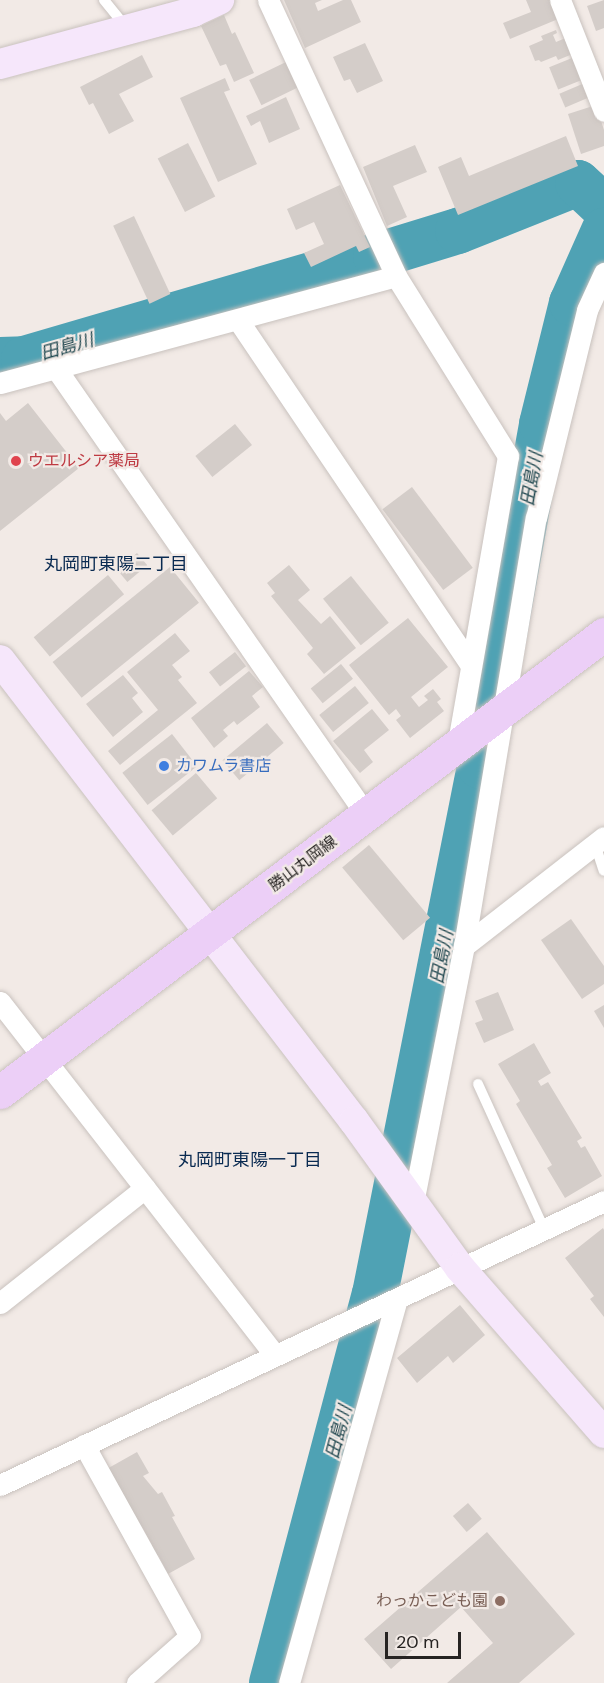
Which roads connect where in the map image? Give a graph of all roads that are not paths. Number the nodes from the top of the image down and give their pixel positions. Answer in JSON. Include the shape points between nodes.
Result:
{"nodes":[{"id":1,"x":104,"y":0,"type":"edge"},
{"id":2,"x":219,"y":0,"type":"edge"},
{"id":3,"x":268,"y":0,"type":"edge"},
{"id":4,"x":561,"y":0,"type":"edge"},
{"id":5,"x":129,"y":30,"type":"junction"},
{"id":6,"x":0,"y":64,"type":"edge"},
{"id":7,"x":604,"y":111,"type":"edge"},
{"id":8,"x":604,"y":273,"type":"edge"},
{"id":9,"x":396,"y":276,"type":"junction"},
{"id":10,"x":237,"y":320,"type":"junction"},
{"id":11,"x":57,"y":370,"type":"junction"},
{"id":12,"x":0,"y":383,"type":"edge"},
{"id":13,"x":604,"y":634,"type":"edge"},
{"id":14,"x":0,"y":660,"type":"edge"},
{"id":15,"x":470,"y":664,"type":"junction"},
{"id":16,"x":501,"y":713,"type":"junction"},
{"id":17,"x":457,"y":747,"type":"junction"},
{"id":18,"x":367,"y":816,"type":"junction"},
{"id":19,"x":600,"y":840,"type":"edge"},
{"id":20,"x":604,"y":871,"type":"edge"},
{"id":21,"x":209,"y":935,"type":"junction"},
{"id":22,"x":464,"y":946,"type":"junction"},
{"id":23,"x":0,"y":1002,"type":"edge"},
{"id":24,"x":45,"y":1058,"type":"junction"},
{"id":25,"x":478,"y":1084,"type":"dead end"},
{"id":26,"x":0,"y":1092,"type":"edge"},
{"id":27,"x":145,"y":1188,"type":"junction"},
{"id":28,"x":604,"y":1201,"type":"edge"},
{"id":29,"x":413,"y":1203,"type":"junction"},
{"id":30,"x":544,"y":1229,"type":"junction"},
{"id":31,"x":460,"y":1268,"type":"junction"},
{"id":32,"x":397,"y":1300,"type":"junction"},
{"id":33,"x":0,"y":1303,"type":"edge"},
{"id":34,"x":274,"y":1354,"type":"junction"},
{"id":35,"x":604,"y":1433,"type":"edge"},
{"id":36,"x":84,"y":1445,"type":"junction"},
{"id":37,"x":0,"y":1485,"type":"edge"},
{"id":38,"x":137,"y":1683,"type":"edge"},
{"id":39,"x":290,"y":1683,"type":"edge"}],
"edges":[{"from":1,"to":5,"type":"lane"},
{"from":2,"to":5,"type":"street","via":[[193,12]]},
{"from":3,"to":9,"type":"street"},
{"from":4,"to":7,"type":"street"},
{"from":5,"to":6,"type":"street"},
{"from":8,"to":16,"type":"street","via":[[587,310],[536,518]]},
{"from":9,"to":10,"type":"street"},
{"from":9,"to":15,"type":"street","via":[[508,456]]},
{"from":10,"to":11,"type":"street"},
{"from":10,"to":15,"type":"street"},
{"from":11,"to":12,"type":"street"},
{"from":11,"to":18,"type":"street"},
{"from":13,"to":16,"type":"main road","name":"勝山丸岡線"},
{"from":14,"to":21,"type":"street"},
{"from":15,"to":17,"type":"street"},
{"from":16,"to":17,"type":"main road","name":"勝山丸岡線"},
{"from":16,"to":22,"type":"street"},
{"from":17,"to":18,"type":"main road","name":"勝山丸岡線"},
{"from":18,"to":21,"type":"main road","name":"勝山丸岡線"},
{"from":19,"to":20,"type":"lane"},
{"from":19,"to":22,"type":"street"},
{"from":21,"to":24,"type":"main road","name":"勝山丸岡線"},
{"from":21,"to":29,"type":"street"},
{"from":22,"to":29,"type":"street"},
{"from":23,"to":24,"type":"street"},
{"from":24,"to":26,"type":"main road","name":"勝山丸岡線"},
{"from":24,"to":27,"type":"street"},
{"from":25,"to":30,"type":"lane"},
{"from":27,"to":33,"type":"street"},
{"from":27,"to":34,"type":"street"},
{"from":28,"to":30,"type":"street"},
{"from":29,"to":31,"type":"street"},
{"from":30,"to":31,"type":"street"},
{"from":31,"to":32,"type":"street"},
{"from":31,"to":35,"type":"street"},
{"from":32,"to":34,"type":"street"},
{"from":32,"to":39,"type":"street"},
{"from":34,"to":36,"type":"street"},
{"from":36,"to":37,"type":"street"},
{"from":36,"to":38,"type":"street","via":[[190,1636]]}]}
